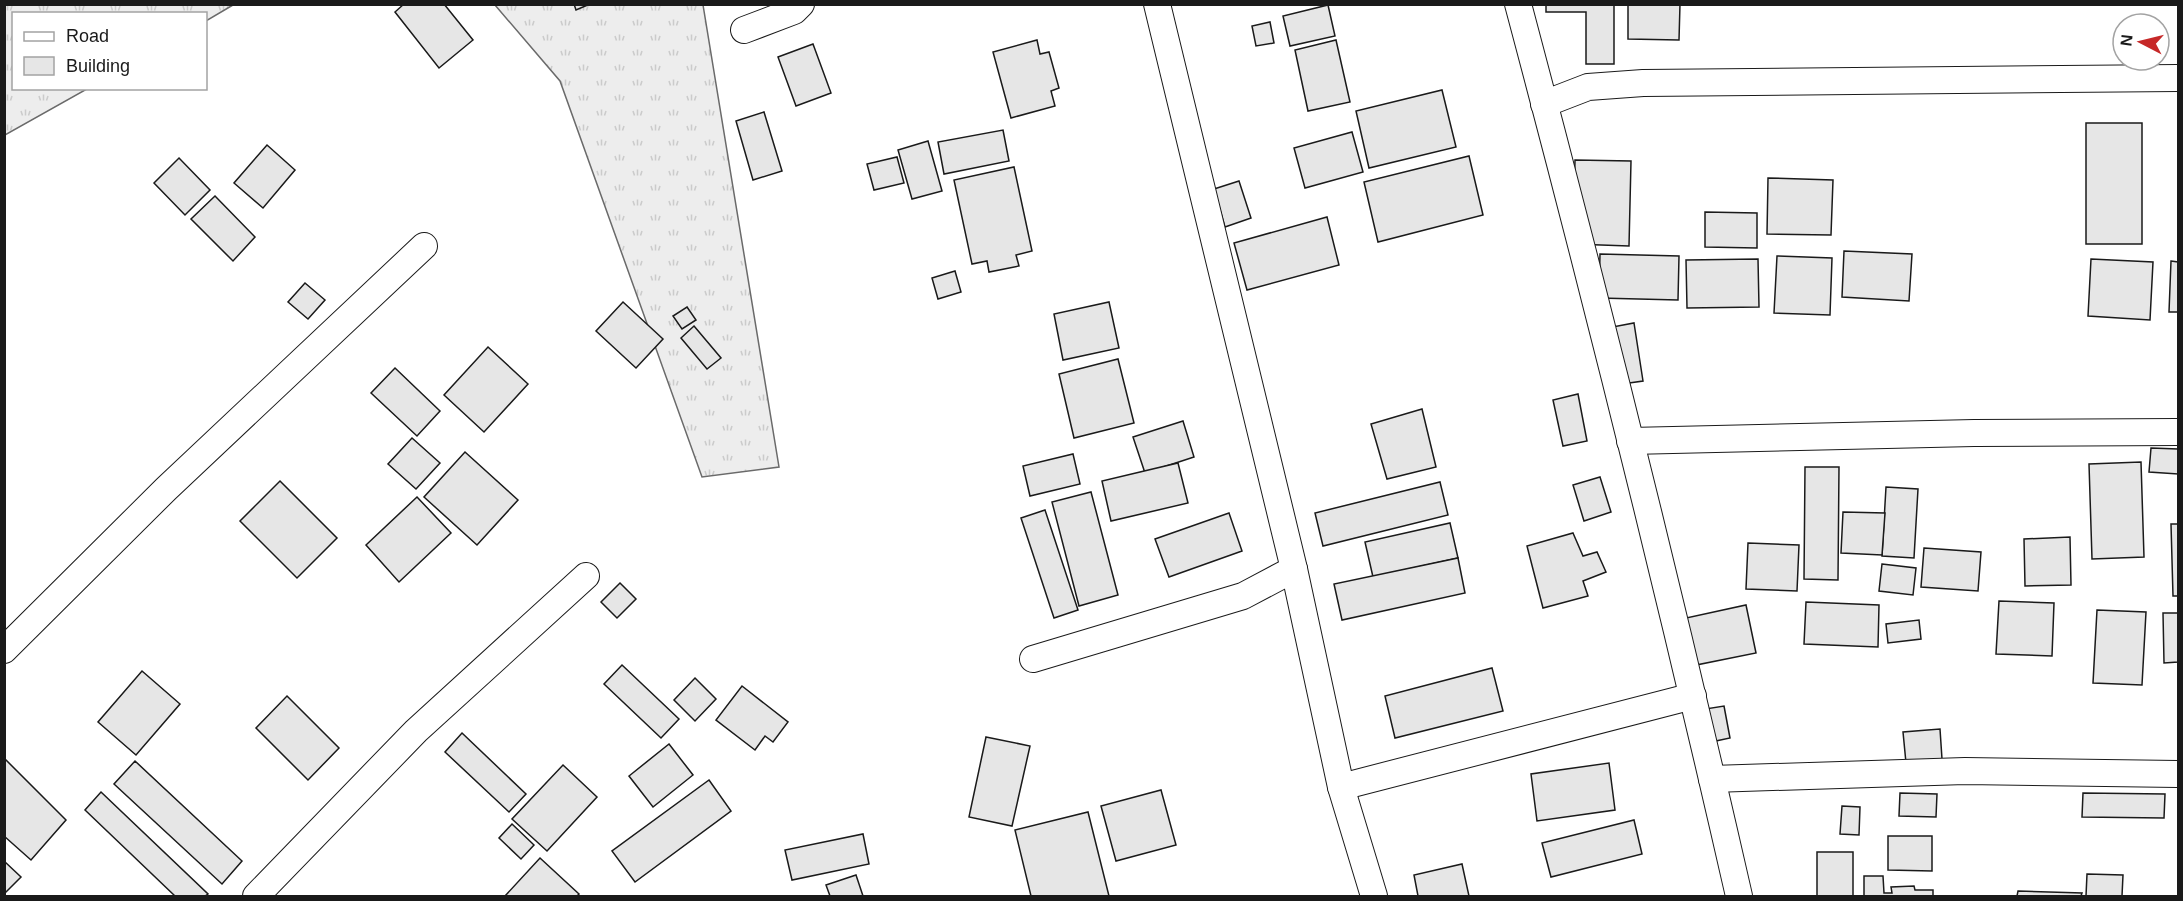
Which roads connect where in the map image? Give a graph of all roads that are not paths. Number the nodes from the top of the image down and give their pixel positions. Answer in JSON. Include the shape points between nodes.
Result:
{"nodes":[{"id":1,"x":801,"y":4,"type":"edge"},
{"id":2,"x":1157,"y":4,"type":"edge"},
{"id":3,"x":1518,"y":4,"type":"edge"},
{"id":4,"x":744,"y":30,"type":"dead end"},
{"id":5,"x":2178,"y":78,"type":"edge"},
{"id":6,"x":1544,"y":104,"type":"junction"},
{"id":7,"x":424,"y":246,"type":"dead end"},
{"id":8,"x":2178,"y":432,"type":"edge"},
{"id":9,"x":1630,"y":441,"type":"junction"},
{"id":10,"x":1294,"y":568,"type":"junction"},
{"id":11,"x":586,"y":576,"type":"dead end"},
{"id":12,"x":4,"y":650,"type":"edge"},
{"id":13,"x":1033,"y":658,"type":"dead end"},
{"id":14,"x":1693,"y":696,"type":"junction"},
{"id":15,"x":2178,"y":774,"type":"edge"},
{"id":16,"x":1712,"y":779,"type":"junction"},
{"id":17,"x":1341,"y":787,"type":"junction"},
{"id":18,"x":256,"y":897,"type":"edge"},
{"id":19,"x":1374,"y":897,"type":"edge"},
{"id":20,"x":1739,"y":897,"type":"edge"}],
"edges":[{"from":1,"to":4,"type":"street","via":[[794,11]]},
{"from":2,"to":10,"type":"street"},
{"from":3,"to":6,"type":"street"},
{"from":5,"to":6,"type":"street","via":[[1643,83],[1588,87]]},
{"from":6,"to":9,"type":"street"},
{"from":7,"to":12,"type":"street","via":[[166,489]]},
{"from":8,"to":9,"type":"street"},
{"from":9,"to":14,"type":"street"},
{"from":10,"to":13,"type":"street","via":[[1243,596]]},
{"from":10,"to":17,"type":"street"},
{"from":11,"to":18,"type":"street","via":[[416,731]]},
{"from":14,"to":16,"type":"street"},
{"from":14,"to":17,"type":"street"},
{"from":15,"to":16,"type":"street","via":[[1965,771]]},
{"from":16,"to":20,"type":"street"},
{"from":17,"to":19,"type":"street"}]}
